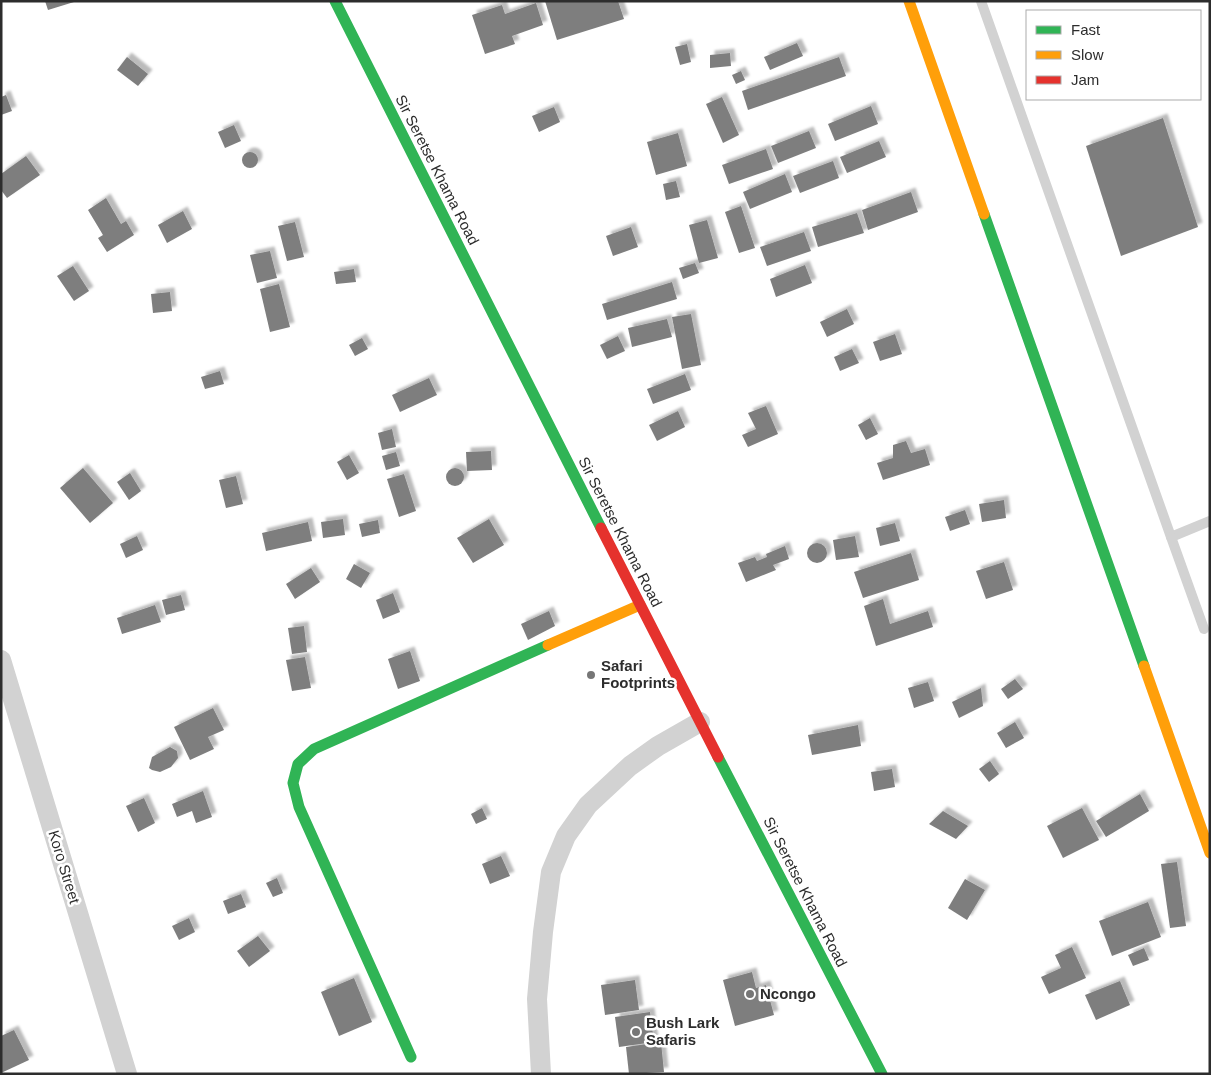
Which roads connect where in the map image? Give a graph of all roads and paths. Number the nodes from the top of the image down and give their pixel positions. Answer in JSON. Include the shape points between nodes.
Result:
{"nodes":[{"id":1,"x":334,"y":1,"type":"edge"},
{"id":2,"x":909,"y":1,"type":"edge"},
{"id":3,"x":981,"y":1,"type":"edge"},
{"id":4,"x":1210,"y":521,"type":"edge"},
{"id":5,"x":1171,"y":537,"type":"junction"},
{"id":6,"x":640,"y":606,"type":"junction"},
{"id":7,"x":1204,"y":629,"type":"dead end"},
{"id":8,"x":1,"y":660,"type":"edge"},
{"id":9,"x":700,"y":722,"type":"junction"},
{"id":10,"x":1210,"y":853,"type":"edge"},
{"id":11,"x":411,"y":1057,"type":"dead end"},
{"id":12,"x":126,"y":1074,"type":"edge"},
{"id":13,"x":541,"y":1074,"type":"edge"},
{"id":14,"x":882,"y":1074,"type":"edge"}],
"edges":[{"from":1,"to":6,"type":"street","name":"Sir Seretse Khama Road"},
{"from":2,"to":10,"type":"street"},
{"from":3,"to":5,"type":"lane"},
{"from":4,"to":5,"type":"lane"},
{"from":5,"to":7,"type":"lane"},
{"from":6,"to":9,"type":"street","name":"Sir Seretse Khama Road"},
{"from":6,"to":11,"type":"street","via":[[314,749],[298,764],[293,783],[299,807]]},
{"from":8,"to":12,"type":"street","name":"Koro Street"},
{"from":9,"to":13,"type":"street","via":[[630,766],[588,805],[566,836],[551,872],[543,932],[537,999]]},
{"from":9,"to":14,"type":"street","name":"Sir Seretse Khama Road"}]}
